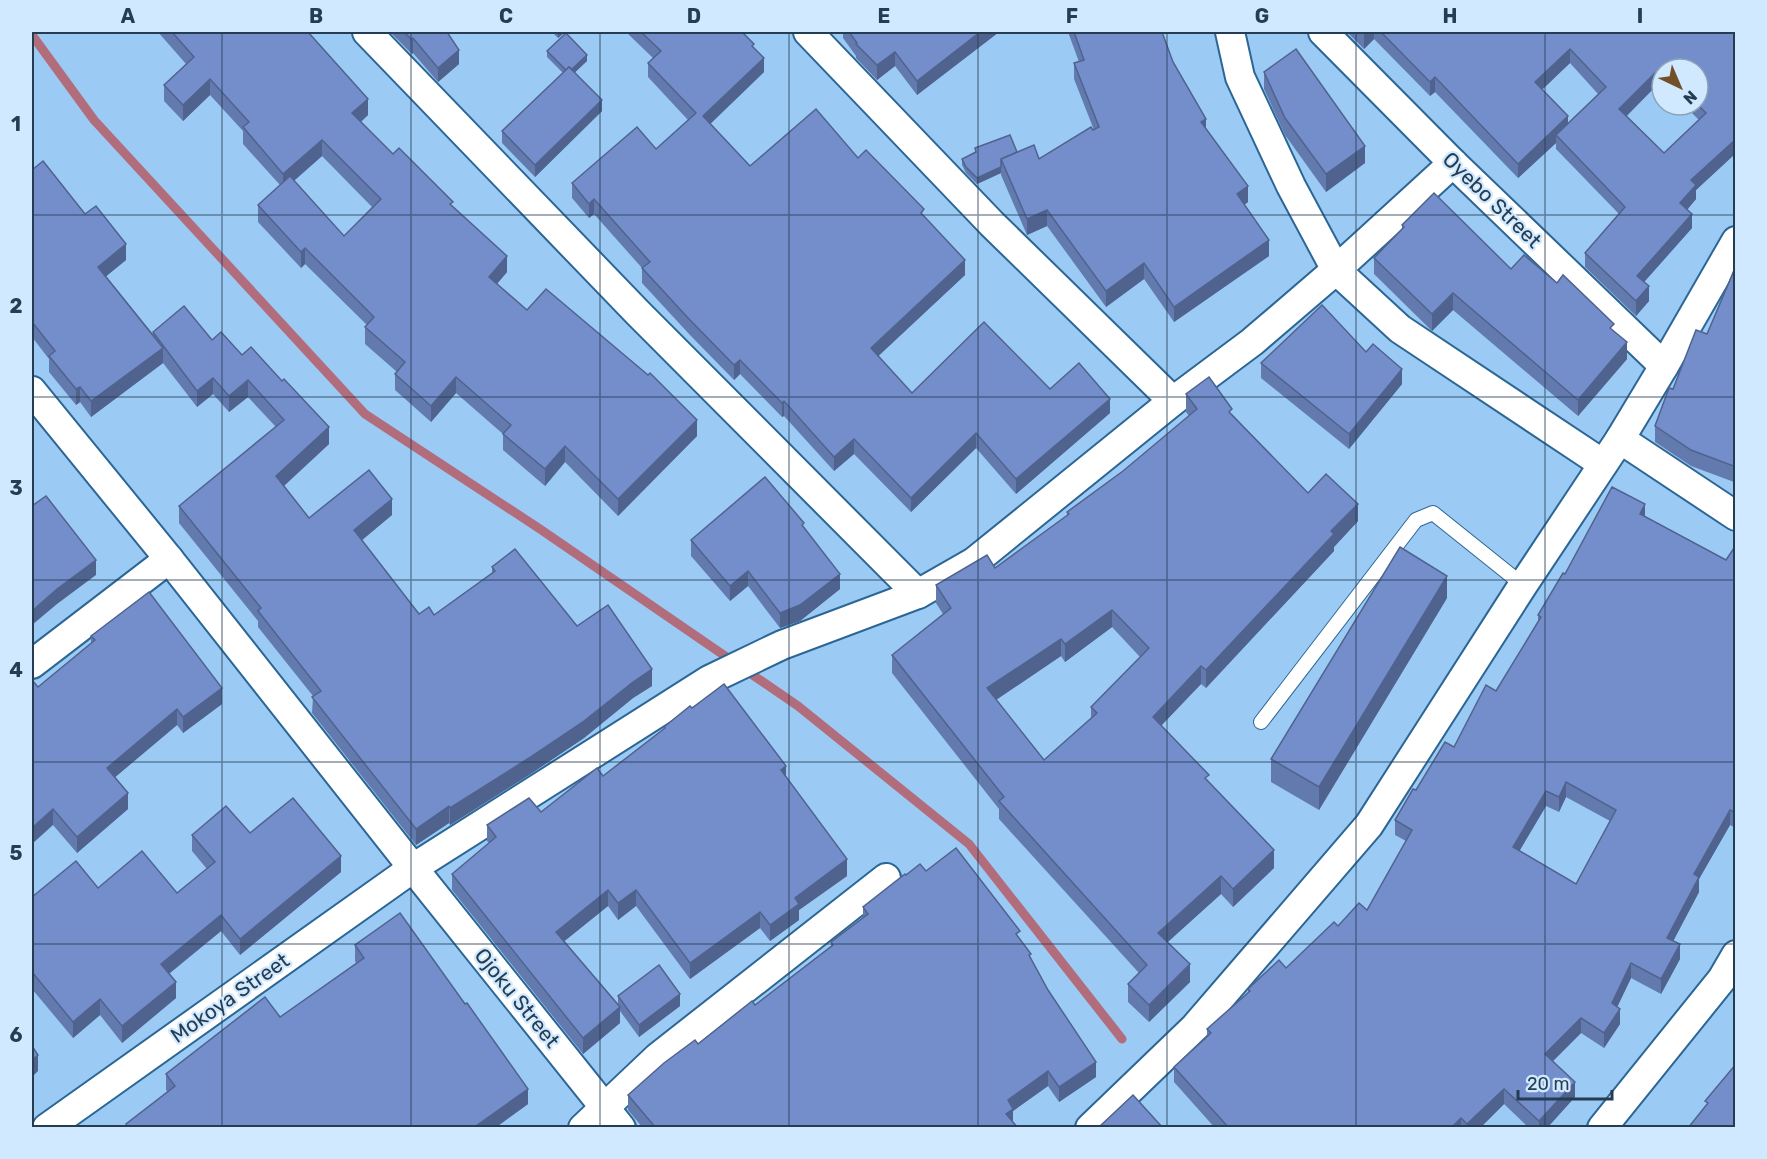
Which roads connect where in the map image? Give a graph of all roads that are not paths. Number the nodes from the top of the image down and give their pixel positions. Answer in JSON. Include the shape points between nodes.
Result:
{"nodes":[{"id":1,"x":367,"y":32,"type":"edge"},
{"id":2,"x":808,"y":32,"type":"edge"},
{"id":3,"x":1230,"y":32,"type":"edge"},
{"id":4,"x":1323,"y":32,"type":"edge"},
{"id":5,"x":1453,"y":163,"type":"junction"},
{"id":6,"x":1736,"y":241,"type":"edge"},
{"id":7,"x":1336,"y":270,"type":"junction"},
{"id":8,"x":1664,"y":366,"type":"junction"},
{"id":9,"x":32,"y":391,"type":"edge"},
{"id":10,"x":1173,"y":401,"type":"junction"},
{"id":11,"x":1620,"y":439,"type":"junction"},
{"id":12,"x":1603,"y":464,"type":"junction"},
{"id":13,"x":1736,"y":516,"type":"edge"},
{"id":14,"x":169,"y":559,"type":"junction"},
{"id":15,"x":1523,"y":585,"type":"junction"},
{"id":16,"x":918,"y":594,"type":"junction"},
{"id":17,"x":32,"y":664,"type":"edge"},
{"id":18,"x":1261,"y":722,"type":"dead end"},
{"id":19,"x":413,"y":868,"type":"junction"},
{"id":20,"x":886,"y":878,"type":"dead end"},
{"id":21,"x":1736,"y":955,"type":"edge"},
{"id":22,"x":613,"y":1118,"type":"edge"},
{"id":23,"x":47,"y":1128,"type":"edge"},
{"id":24,"x":583,"y":1128,"type":"edge"},
{"id":25,"x":1090,"y":1128,"type":"edge"},
{"id":26,"x":1602,"y":1128,"type":"edge"}],
"edges":[{"from":1,"to":16,"type":"street","via":[[638,313]]},
{"from":2,"to":10,"type":"street","via":[[992,224]]},
{"from":3,"to":7,"type":"street","via":[[1240,77]]},
{"from":4,"to":5,"type":"street","name":"Oyebo Street"},
{"from":5,"to":7,"type":"street","name":"Mokoya Street"},
{"from":5,"to":8,"type":"street","name":"Oyebo Street"},
{"from":6,"to":8,"type":"street"},
{"from":7,"to":10,"type":"street","name":"Mokoya Street","via":[[1252,342]]},
{"from":7,"to":12,"type":"street","via":[[1400,328]]},
{"from":8,"to":11,"type":"street"},
{"from":9,"to":14,"type":"street","name":"Ojoku Street"},
{"from":10,"to":16,"type":"street","name":"Mokoya Street","via":[[974,562]]},
{"from":11,"to":12,"type":"street"},
{"from":11,"to":13,"type":"street"},
{"from":12,"to":15,"type":"street"},
{"from":14,"to":17,"type":"street"},
{"from":14,"to":19,"type":"street","name":"Ojoku Street"},
{"from":15,"to":18,"type":"lane","via":[[1433,513],[1416,520]]},
{"from":15,"to":25,"type":"street","via":[[1370,825],[1195,1028]]},
{"from":16,"to":19,"type":"street","name":"Mokoya Street","via":[[782,645],[709,680]]},
{"from":19,"to":22,"type":"street","name":"Ojoku Street"},
{"from":19,"to":23,"type":"street","name":"Mokoya Street"},
{"from":20,"to":22,"type":"street","via":[[658,1057]]},
{"from":21,"to":26,"type":"street","via":[[1722,979]]},
{"from":22,"to":24,"type":"street"}]}
